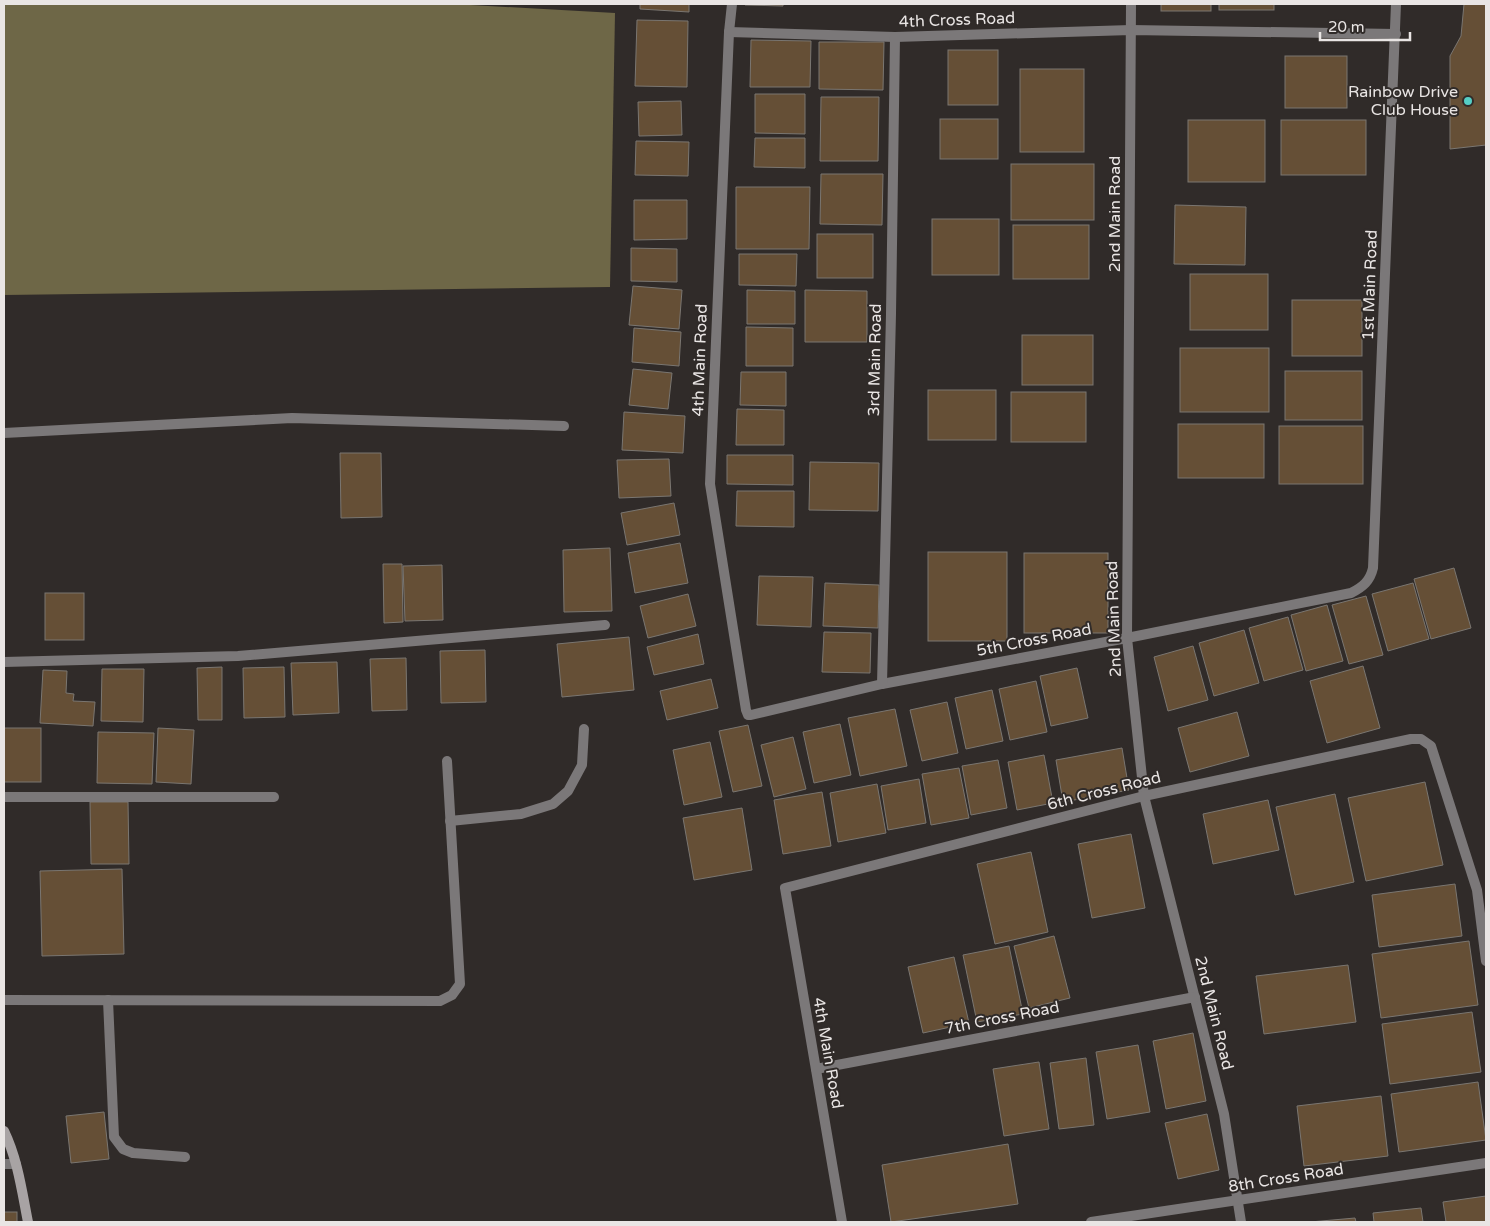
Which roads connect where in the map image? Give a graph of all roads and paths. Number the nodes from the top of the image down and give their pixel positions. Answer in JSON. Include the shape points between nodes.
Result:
{"nodes":[{"id":1,"x":732,"y":4,"type":"edge"},
{"id":2,"x":1131,"y":4,"type":"edge"},
{"id":3,"x":1396,"y":4,"type":"edge"},
{"id":4,"x":1131,"y":30,"type":"junction"},
{"id":5,"x":729,"y":32,"type":"junction"},
{"id":6,"x":1396,"y":34,"type":"junction"},
{"id":7,"x":895,"y":37,"type":"junction"},
{"id":8,"x":564,"y":426,"type":"dead end"},
{"id":9,"x":4,"y":433,"type":"edge"},
{"id":10,"x":1373,"y":568,"type":"joint"},
{"id":11,"x":605,"y":625,"type":"dead end"},
{"id":12,"x":1126,"y":638,"type":"junction"},
{"id":13,"x":4,"y":662,"type":"edge"},
{"id":14,"x":882,"y":684,"type":"junction"},
{"id":15,"x":748,"y":714,"type":"joint"},
{"id":16,"x":584,"y":729,"type":"dead end"},
{"id":17,"x":447,"y":761,"type":"dead end"},
{"id":18,"x":1144,"y":796,"type":"junction"},
{"id":19,"x":4,"y":797,"type":"edge"},
{"id":20,"x":274,"y":797,"type":"dead end"},
{"id":21,"x":450,"y":822,"type":"junction"},
{"id":22,"x":785,"y":888,"type":"joint"},
{"id":23,"x":1482,"y":889,"type":"edge"},
{"id":24,"x":1486,"y":961,"type":"edge"},
{"id":25,"x":1194,"y":997,"type":"junction"},
{"id":26,"x":4,"y":1000,"type":"edge"},
{"id":27,"x":108,"y":1000,"type":"junction"},
{"id":28,"x":816,"y":1069,"type":"junction"},
{"id":29,"x":4,"y":1132,"type":"edge"},
{"id":30,"x":185,"y":1157,"type":"dead end"},
{"id":31,"x":1486,"y":1163,"type":"edge"},
{"id":32,"x":4,"y":1164,"type":"edge"},
{"id":33,"x":16,"y":1164,"type":"junction"},
{"id":34,"x":1238,"y":1201,"type":"junction"},
{"id":35,"x":28,"y":1222,"type":"edge"},
{"id":36,"x":842,"y":1222,"type":"edge"},
{"id":37,"x":1091,"y":1222,"type":"edge"},
{"id":38,"x":1241,"y":1222,"type":"edge"}],
"edges":[{"from":1,"to":5,"type":"street","name":"4th Main Road"},
{"from":2,"to":4,"type":"street","name":"2nd Main Road"},
{"from":3,"to":6,"type":"street","name":"1st Main Road"},
{"from":4,"to":6,"type":"street","name":"4th Cross Road"},
{"from":4,"to":7,"type":"street","name":"4th Cross Road"},
{"from":4,"to":12,"type":"street","name":"2nd Main Road"},
{"from":5,"to":7,"type":"street","name":"4th Cross Road"},
{"from":5,"to":15,"type":"street","name":"4th Main Road","via":[[710,484]]},
{"from":6,"to":10,"type":"street","name":"1st Main Road"},
{"from":7,"to":14,"type":"street","name":"3rd Main Road"},
{"from":8,"to":9,"type":"street","via":[[292,418]]},
{"from":10,"to":12,"type":"street","name":"5th Cross Road","via":[[1371,577],[1362,588],[1351,593]]},
{"from":11,"to":13,"type":"street","via":[[238,656]]},
{"from":12,"to":14,"type":"street","name":"5th Cross Road"},
{"from":12,"to":18,"type":"street","name":"2nd Main Road"},
{"from":14,"to":15,"type":"street","name":"5th Cross Road","via":[[751,716]]},
{"from":16,"to":21,"type":"street","via":[[582,764],[568,791],[553,804],[521,814]]},
{"from":17,"to":21,"type":"street"},
{"from":18,"to":22,"type":"street","name":"6th Cross Road"},
{"from":18,"to":23,"type":"street","name":"6th Cross Road","via":[[1421,739],[1431,746]]},
{"from":18,"to":25,"type":"street","name":"2nd Main Road"},
{"from":19,"to":20,"type":"street"},
{"from":21,"to":27,"type":"street","via":[[460,984],[452,995],[440,1001]]},
{"from":22,"to":28,"type":"street","name":"4th Main Road"},
{"from":23,"to":24,"type":"street"},
{"from":25,"to":28,"type":"street","name":"7th Cross Road"},
{"from":25,"to":34,"type":"street","name":"2nd Main Road","via":[[1224,1114]]},
{"from":26,"to":27,"type":"street"},
{"from":27,"to":30,"type":"street","via":[[114,1137],[123,1149],[133,1153]]},
{"from":28,"to":36,"type":"street","name":"4th Main Road"},
{"from":29,"to":33,"type":"street"},
{"from":31,"to":34,"type":"street","name":"8th Cross Road"},
{"from":32,"to":33,"type":"street"},
{"from":33,"to":35,"type":"street"},
{"from":34,"to":37,"type":"street","name":"8th Cross Road"},
{"from":34,"to":38,"type":"street","name":"2nd Main Road"}]}
